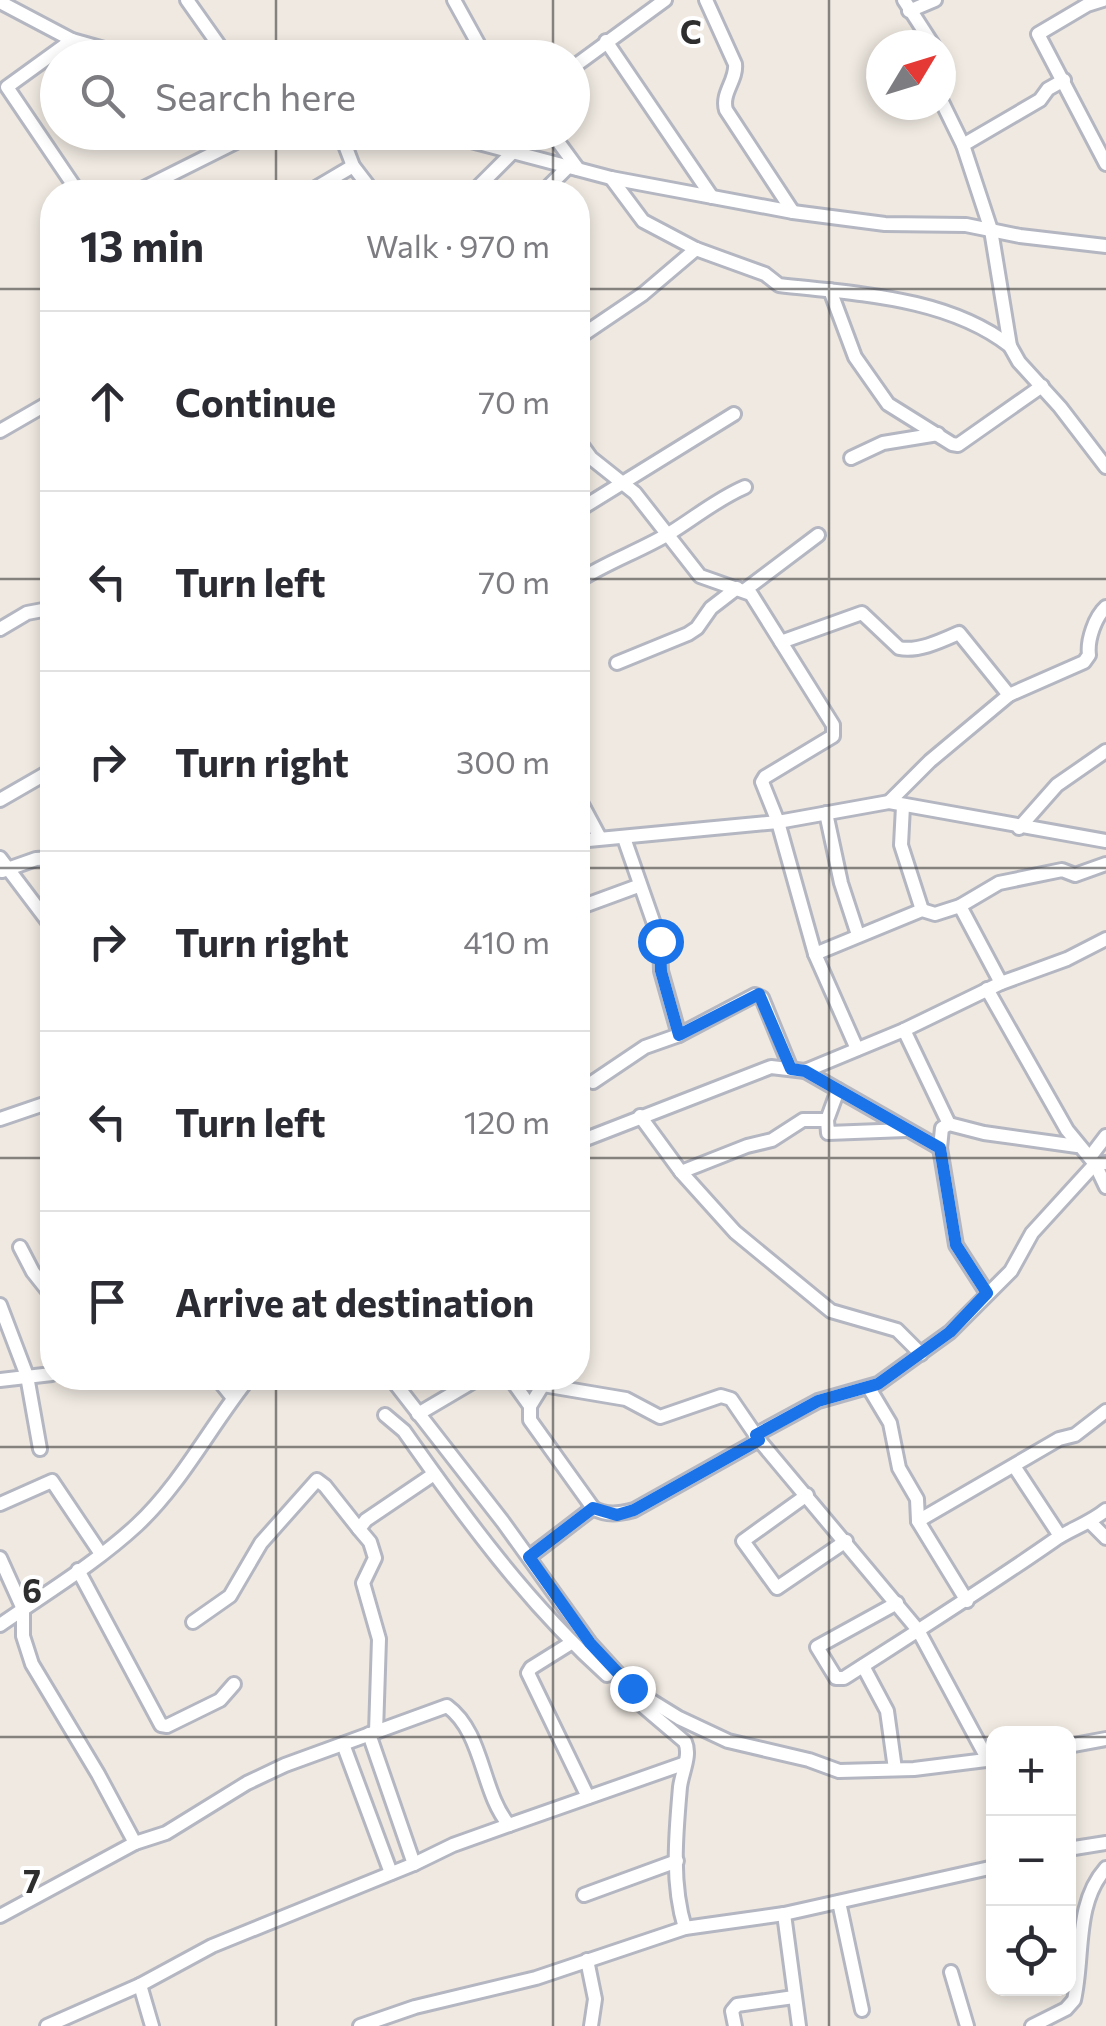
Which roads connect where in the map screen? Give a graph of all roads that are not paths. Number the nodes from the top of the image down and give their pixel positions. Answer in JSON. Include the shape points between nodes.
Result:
{"nodes":[{"id":1,"x":187,"y":0,"type":"edge"},
{"id":2,"x":454,"y":0,"type":"edge"},
{"id":3,"x":665,"y":0,"type":"edge"},
{"id":4,"x":706,"y":0,"type":"edge"},
{"id":5,"x":935,"y":0,"type":"edge"},
{"id":6,"x":1103,"y":0,"type":"edge"},
{"id":7,"x":0,"y":2,"type":"edge"},
{"id":8,"x":906,"y":6,"type":"edge"},
{"id":9,"x":923,"y":30,"type":"edge"},
{"id":10,"x":72,"y":40,"type":"edge"},
{"id":11,"x":215,"y":40,"type":"edge"},
{"id":12,"x":476,"y":40,"type":"edge"},
{"id":13,"x":606,"y":41,"type":"junction"},
{"id":14,"x":590,"y":54,"type":"edge"},
{"id":15,"x":40,"y":64,"type":"edge"},
{"id":16,"x":1064,"y":80,"type":"junction"},
{"id":17,"x":4,"y":90,"type":"edge"},
{"id":18,"x":951,"y":120,"type":"edge"},
{"id":19,"x":40,"y":140,"type":"edge"},
{"id":20,"x":963,"y":145,"type":"junction"},
{"id":21,"x":48,"y":150,"type":"edge"},
{"id":22,"x":220,"y":150,"type":"edge"},
{"id":23,"x":347,"y":150,"type":"edge"},
{"id":24,"x":505,"y":150,"type":"edge"},
{"id":25,"x":562,"y":150,"type":"edge"},
{"id":26,"x":513,"y":152,"type":"junction"},
{"id":27,"x":1106,"y":164,"type":"edge"},
{"id":28,"x":353,"y":166,"type":"junction"},
{"id":29,"x":574,"y":168,"type":"junction"},
{"id":30,"x":611,"y":178,"type":"junction"},
{"id":31,"x":69,"y":180,"type":"edge"},
{"id":32,"x":160,"y":180,"type":"edge"},
{"id":33,"x":329,"y":180,"type":"edge"},
{"id":34,"x":364,"y":180,"type":"edge"},
{"id":35,"x":485,"y":180,"type":"edge"},
{"id":36,"x":558,"y":180,"type":"edge"},
{"id":37,"x":712,"y":197,"type":"junction"},
{"id":38,"x":792,"y":212,"type":"junction"},
{"id":39,"x":991,"y":230,"type":"junction"},
{"id":40,"x":1106,"y":246,"type":"edge"},
{"id":41,"x":696,"y":249,"type":"junction"},
{"id":42,"x":830,"y":290,"type":"junction"},
{"id":43,"x":590,"y":330,"type":"edge"},
{"id":44,"x":1010,"y":346,"type":"junction"},
{"id":45,"x":1042,"y":386,"type":"junction"},
{"id":46,"x":40,"y":408,"type":"edge"},
{"id":47,"x":734,"y":414,"type":"dead end"},
{"id":48,"x":0,"y":431,"type":"edge"},
{"id":49,"x":938,"y":434,"type":"junction"},
{"id":50,"x":851,"y":458,"type":"dead end"},
{"id":51,"x":590,"y":460,"type":"edge"},
{"id":52,"x":1106,"y":466,"type":"edge"},
{"id":53,"x":622,"y":482,"type":"junction"},
{"id":54,"x":745,"y":488,"type":"dead end"},
{"id":55,"x":590,"y":503,"type":"edge"},
{"id":56,"x":668,"y":534,"type":"junction"},
{"id":57,"x":818,"y":535,"type":"dead end"},
{"id":58,"x":590,"y":573,"type":"edge"},
{"id":59,"x":741,"y":589,"type":"junction"},
{"id":60,"x":1106,"y":607,"type":"edge"},
{"id":61,"x":40,"y":611,"type":"edge"},
{"id":62,"x":0,"y":628,"type":"edge"},
{"id":63,"x":781,"y":642,"type":"junction"},
{"id":64,"x":617,"y":664,"type":"dead end"},
{"id":65,"x":1009,"y":695,"type":"junction"},
{"id":66,"x":1106,"y":751,"type":"edge"},
{"id":67,"x":40,"y":777,"type":"edge"},
{"id":68,"x":0,"y":800,"type":"edge"},
{"id":69,"x":889,"y":802,"type":"junction"},
{"id":70,"x":904,"y":806,"type":"junction"},
{"id":71,"x":826,"y":813,"type":"junction"},
{"id":72,"x":590,"y":819,"type":"edge"},
{"id":73,"x":778,"y":822,"type":"junction"},
{"id":74,"x":1019,"y":828,"type":"junction"},
{"id":75,"x":600,"y":838,"type":"junction"},
{"id":76,"x":624,"y":838,"type":"junction"},
{"id":77,"x":590,"y":839,"type":"edge"},
{"id":78,"x":1106,"y":841,"type":"edge"},
{"id":79,"x":40,"y":860,"type":"edge"},
{"id":80,"x":1106,"y":864,"type":"edge"},
{"id":81,"x":2,"y":866,"type":"edge"},
{"id":82,"x":638,"y":886,"type":"junction"},
{"id":83,"x":590,"y":904,"type":"edge"},
{"id":84,"x":960,"y":906,"type":"junction"},
{"id":85,"x":922,"y":910,"type":"junction"},
{"id":86,"x":40,"y":912,"type":"edge"},
{"id":87,"x":858,"y":936,"type":"junction"},
{"id":88,"x":1106,"y":940,"type":"edge"},
{"id":89,"x":815,"y":954,"type":"junction"},
{"id":90,"x":994,"y":986,"type":"junction"},
{"id":91,"x":904,"y":1030,"type":"junction"},
{"id":92,"x":679,"y":1035,"type":"junction"},
{"id":93,"x":856,"y":1050,"type":"junction"},
{"id":94,"x":798,"y":1070,"type":"junction"},
{"id":95,"x":593,"y":1082,"type":"dead end"},
{"id":96,"x":838,"y":1090,"type":"junction"},
{"id":97,"x":40,"y":1104,"type":"edge"},
{"id":98,"x":640,"y":1116,"type":"junction"},
{"id":99,"x":0,"y":1119,"type":"edge"},
{"id":100,"x":827,"y":1120,"type":"junction"},
{"id":101,"x":948,"y":1124,"type":"junction"},
{"id":102,"x":908,"y":1130,"type":"junction"},
{"id":103,"x":1106,"y":1136,"type":"edge"},
{"id":104,"x":590,"y":1137,"type":"edge"},
{"id":105,"x":1077,"y":1146,"type":"junction"},
{"id":106,"x":940,"y":1148,"type":"junction"},
{"id":107,"x":1097,"y":1161,"type":"edge"},
{"id":108,"x":681,"y":1172,"type":"junction"},
{"id":109,"x":1106,"y":1186,"type":"edge"},
{"id":110,"x":20,"y":1247,"type":"dead end"},
{"id":111,"x":40,"y":1281,"type":"edge"},
{"id":112,"x":987,"y":1293,"type":"junction"},
{"id":113,"x":0,"y":1305,"type":"edge"},
{"id":114,"x":921,"y":1354,"type":"junction"},
{"id":115,"x":40,"y":1375,"type":"edge"},
{"id":116,"x":27,"y":1376,"type":"junction"},
{"id":117,"x":0,"y":1380,"type":"edge"},
{"id":118,"x":870,"y":1388,"type":"junction"},
{"id":119,"x":227,"y":1390,"type":"edge"},
{"id":120,"x":240,"y":1390,"type":"edge"},
{"id":121,"x":400,"y":1390,"type":"edge"},
{"id":122,"x":460,"y":1390,"type":"edge"},
{"id":123,"x":519,"y":1390,"type":"edge"},
{"id":124,"x":540,"y":1390,"type":"edge"},
{"id":125,"x":588,"y":1390,"type":"edge"},
{"id":126,"x":233,"y":1398,"type":"junction"},
{"id":127,"x":530,"y":1406,"type":"junction"},
{"id":128,"x":1106,"y":1411,"type":"edge"},
{"id":129,"x":418,"y":1414,"type":"junction"},
{"id":130,"x":385,"y":1415,"type":"dead end"},
{"id":131,"x":757,"y":1438,"type":"junction"},
{"id":132,"x":40,"y":1448,"type":"dead end"},
{"id":133,"x":1014,"y":1466,"type":"junction"},
{"id":134,"x":434,"y":1474,"type":"junction"},
{"id":135,"x":808,"y":1495,"type":"junction"},
{"id":136,"x":0,"y":1504,"type":"edge"},
{"id":137,"x":593,"y":1508,"type":"junction"},
{"id":138,"x":1106,"y":1510,"type":"edge"},
{"id":139,"x":918,"y":1520,"type":"junction"},
{"id":140,"x":1091,"y":1523,"type":"junction"},
{"id":141,"x":359,"y":1529,"type":"junction"},
{"id":142,"x":1060,"y":1536,"type":"junction"},
{"id":143,"x":1106,"y":1538,"type":"edge"},
{"id":144,"x":846,"y":1541,"type":"junction"},
{"id":145,"x":101,"y":1554,"type":"junction"},
{"id":146,"x":529,"y":1557,"type":"junction"},
{"id":147,"x":0,"y":1558,"type":"edge"},
{"id":148,"x":78,"y":1570,"type":"junction"},
{"id":149,"x":4,"y":1575,"type":"edge"},
{"id":150,"x":967,"y":1602,"type":"junction"},
{"id":151,"x":897,"y":1604,"type":"junction"},
{"id":152,"x":24,"y":1609,"type":"junction"},
{"id":153,"x":193,"y":1622,"type":"dead end"},
{"id":154,"x":0,"y":1625,"type":"edge"},
{"id":155,"x":918,"y":1630,"type":"junction"},
{"id":156,"x":572,"y":1643,"type":"junction"},
{"id":157,"x":863,"y":1666,"type":"junction"},
{"id":158,"x":234,"y":1684,"type":"dead end"},
{"id":159,"x":372,"y":1733,"type":"junction"},
{"id":160,"x":1106,"y":1739,"type":"edge"},
{"id":161,"x":343,"y":1744,"type":"junction"},
{"id":162,"x":1076,"y":1745,"type":"edge"},
{"id":163,"x":986,"y":1753,"type":"edge"},
{"id":164,"x":986,"y":1760,"type":"edge"},
{"id":165,"x":684,"y":1764,"type":"junction"},
{"id":166,"x":895,"y":1770,"type":"junction"},
{"id":167,"x":588,"y":1797,"type":"junction"},
{"id":168,"x":509,"y":1825,"type":"junction"},
{"id":169,"x":136,"y":1843,"type":"junction"},
{"id":170,"x":1106,"y":1843,"type":"edge"},
{"id":171,"x":1076,"y":1847,"type":"edge"},
{"id":172,"x":677,"y":1861,"type":"junction"},
{"id":173,"x":414,"y":1864,"type":"junction"},
{"id":174,"x":1106,"y":1868,"type":"edge"},
{"id":175,"x":986,"y":1869,"type":"edge"},
{"id":176,"x":390,"y":1873,"type":"junction"},
{"id":177,"x":584,"y":1894,"type":"dead end"},
{"id":178,"x":839,"y":1902,"type":"junction"},
{"id":179,"x":784,"y":1914,"type":"junction"},
{"id":180,"x":0,"y":1916,"type":"edge"},
{"id":181,"x":685,"y":1928,"type":"junction"},
{"id":182,"x":1076,"y":1930,"type":"edge"},
{"id":183,"x":1081,"y":1938,"type":"junction"},
{"id":184,"x":588,"y":1960,"type":"junction"},
{"id":185,"x":951,"y":1972,"type":"dead end"},
{"id":186,"x":140,"y":1985,"type":"junction"},
{"id":187,"x":794,"y":1997,"type":"junction"},
{"id":188,"x":862,"y":2010,"type":"dead end"},
{"id":189,"x":1039,"y":2024,"type":"edge"},
{"id":190,"x":47,"y":2026,"type":"edge"},
{"id":191,"x":152,"y":2026,"type":"edge"},
{"id":192,"x":360,"y":2026,"type":"edge"},
{"id":193,"x":591,"y":2026,"type":"edge"},
{"id":194,"x":734,"y":2026,"type":"edge"},
{"id":195,"x":799,"y":2026,"type":"edge"},
{"id":196,"x":967,"y":2026,"type":"edge"}],
"edges":[{"from":1,"to":11,"type":"street"},
{"from":2,"to":12,"type":"street"},
{"from":3,"to":13,"type":"street"},
{"from":4,"to":38,"type":"street","via":[[735,64],[726,110]]},
{"from":5,"to":8,"type":"street"},
{"from":6,"to":16,"type":"street","via":[[1039,31]]},
{"from":7,"to":10,"type":"street"},
{"from":8,"to":9,"type":"street"},
{"from":13,"to":14,"type":"street"},
{"from":13,"to":37,"type":"street"},
{"from":15,"to":17,"type":"street"},
{"from":16,"to":20,"type":"street"},
{"from":16,"to":27,"type":"street"},
{"from":17,"to":19,"type":"street"},
{"from":18,"to":20,"type":"street"},
{"from":20,"to":39,"type":"street"},
{"from":21,"to":31,"type":"street"},
{"from":22,"to":32,"type":"street"},
{"from":23,"to":28,"type":"street"},
{"from":24,"to":26,"type":"street"},
{"from":25,"to":29,"type":"street"},
{"from":26,"to":29,"type":"street"},
{"from":26,"to":35,"type":"street"},
{"from":28,"to":33,"type":"street"},
{"from":28,"to":34,"type":"street"},
{"from":29,"to":30,"type":"street"},
{"from":29,"to":36,"type":"street"},
{"from":30,"to":37,"type":"street"},
{"from":30,"to":41,"type":"street","via":[[636,215]]},
{"from":37,"to":38,"type":"street"},
{"from":38,"to":39,"type":"street"},
{"from":39,"to":40,"type":"street"},
{"from":39,"to":44,"type":"street"},
{"from":41,"to":42,"type":"street","via":[[780,285]]},
{"from":41,"to":43,"type":"street"},
{"from":42,"to":44,"type":"street","via":[[960,316]]},
{"from":42,"to":49,"type":"street","via":[[855,357],[885,400]]},
{"from":44,"to":45,"type":"street"},
{"from":45,"to":49,"type":"street","via":[[958,445]]},
{"from":45,"to":52,"type":"street"},
{"from":46,"to":48,"type":"street"},
{"from":47,"to":53,"type":"street"},
{"from":49,"to":50,"type":"street","via":[[883,443]]},
{"from":51,"to":53,"type":"street"},
{"from":53,"to":55,"type":"street"},
{"from":53,"to":56,"type":"street"},
{"from":54,"to":56,"type":"street","via":[[718,498]]},
{"from":56,"to":58,"type":"street"},
{"from":56,"to":59,"type":"street","via":[[706,580]]},
{"from":57,"to":59,"type":"street"},
{"from":59,"to":63,"type":"street"},
{"from":59,"to":64,"type":"street","via":[[688,634]]},
{"from":60,"to":65,"type":"street","via":[[1084,662]]},
{"from":61,"to":62,"type":"street"},
{"from":63,"to":65,"type":"street","via":[[862,613],[906,650],[959,633]]},
{"from":63,"to":73,"type":"street","via":[[835,730],[762,782]]},
{"from":65,"to":69,"type":"street"},
{"from":66,"to":74,"type":"street","via":[[1057,785]]},
{"from":67,"to":68,"type":"street"},
{"from":69,"to":70,"type":"street"},
{"from":69,"to":71,"type":"street"},
{"from":70,"to":74,"type":"street"},
{"from":70,"to":85,"type":"street","via":[[900,845]]},
{"from":71,"to":73,"type":"street"},
{"from":71,"to":87,"type":"street"},
{"from":72,"to":75,"type":"street"},
{"from":73,"to":76,"type":"street"},
{"from":73,"to":89,"type":"street"},
{"from":74,"to":78,"type":"street"},
{"from":75,"to":76,"type":"street"},
{"from":75,"to":77,"type":"street"},
{"from":76,"to":82,"type":"street"},
{"from":79,"to":81,"type":"street"},
{"from":80,"to":84,"type":"street","via":[[1075,875],[1062,870],[999,883]]},
{"from":81,"to":86,"type":"street"},
{"from":82,"to":83,"type":"street"},
{"from":82,"to":92,"type":"street","via":[[660,941]]},
{"from":84,"to":85,"type":"street","via":[[935,914]]},
{"from":84,"to":90,"type":"street"},
{"from":85,"to":87,"type":"street"},
{"from":87,"to":89,"type":"street"},
{"from":88,"to":90,"type":"street"},
{"from":89,"to":93,"type":"street"},
{"from":90,"to":91,"type":"street"},
{"from":90,"to":105,"type":"street"},
{"from":91,"to":93,"type":"street"},
{"from":91,"to":101,"type":"street"},
{"from":92,"to":94,"type":"street","via":[[759,994]]},
{"from":92,"to":95,"type":"street","via":[[645,1047]]},
{"from":93,"to":94,"type":"street"},
{"from":94,"to":96,"type":"street"},
{"from":94,"to":98,"type":"street","via":[[770,1067]]},
{"from":96,"to":100,"type":"street"},
{"from":96,"to":102,"type":"street"},
{"from":97,"to":99,"type":"street"},
{"from":98,"to":104,"type":"street"},
{"from":98,"to":108,"type":"street"},
{"from":100,"to":102,"type":"street","via":[[825,1130],[833,1134]]},
{"from":100,"to":108,"type":"street","via":[[803,1120],[772,1140]]},
{"from":101,"to":105,"type":"street"},
{"from":101,"to":106,"type":"street"},
{"from":102,"to":106,"type":"street"},
{"from":103,"to":107,"type":"street"},
{"from":105,"to":107,"type":"street"},
{"from":106,"to":112,"type":"street","via":[[956,1245]]},
{"from":107,"to":109,"type":"street"},
{"from":107,"to":112,"type":"street"},
{"from":108,"to":114,"type":"street","via":[[734,1232],[831,1311],[896,1330]]},
{"from":110,"to":111,"type":"street"},
{"from":112,"to":114,"type":"street"},
{"from":113,"to":116,"type":"street"},
{"from":114,"to":118,"type":"street"},
{"from":115,"to":116,"type":"street"},
{"from":116,"to":117,"type":"street"},
{"from":116,"to":132,"type":"street"},
{"from":118,"to":131,"type":"street","via":[[818,1401]]},
{"from":118,"to":139,"type":"street","via":[[890,1423]]},
{"from":119,"to":126,"type":"street"},
{"from":120,"to":126,"type":"street"},
{"from":121,"to":129,"type":"street"},
{"from":122,"to":129,"type":"street"},
{"from":123,"to":127,"type":"street"},
{"from":124,"to":127,"type":"street"},
{"from":125,"to":131,"type":"street","via":[[626,1398],[660,1417],[726,1396]]},
{"from":126,"to":145,"type":"street","via":[[172,1486]]},
{"from":127,"to":137,"type":"street","via":[[530,1420]]},
{"from":128,"to":133,"type":"street"},
{"from":129,"to":146,"type":"street"},
{"from":130,"to":134,"type":"street"},
{"from":131,"to":135,"type":"street"},
{"from":131,"to":137,"type":"street","via":[[634,1510],[617,1515]]},
{"from":133,"to":139,"type":"street"},
{"from":133,"to":142,"type":"street"},
{"from":134,"to":141,"type":"street"},
{"from":134,"to":156,"type":"street"},
{"from":135,"to":144,"type":"street"},
{"from":135,"to":144,"type":"street","via":[[743,1540],[777,1588]]},
{"from":136,"to":145,"type":"street","via":[[52,1481]]},
{"from":137,"to":146,"type":"street"},
{"from":138,"to":140,"type":"street"},
{"from":139,"to":150,"type":"street"},
{"from":140,"to":142,"type":"street"},
{"from":140,"to":143,"type":"street"},
{"from":141,"to":153,"type":"street","via":[[317,1480],[262,1543],[230,1596]]},
{"from":141,"to":159,"type":"street","via":[[375,1558],[363,1583],[379,1639]]},
{"from":142,"to":150,"type":"street"},
{"from":144,"to":151,"type":"street"},
{"from":145,"to":148,"type":"street"},
{"from":146,"to":166,"type":"street","via":[[604,1661],[679,1718],[728,1741],[831,1769]]},
{"from":147,"to":149,"type":"street"},
{"from":148,"to":152,"type":"street"},
{"from":148,"to":158,"type":"street","via":[[161,1725],[220,1700]]},
{"from":149,"to":152,"type":"street"},
{"from":150,"to":155,"type":"street"},
{"from":151,"to":155,"type":"street"},
{"from":151,"to":157,"type":"street","via":[[817,1647],[840,1680]]},
{"from":152,"to":154,"type":"street"},
{"from":152,"to":169,"type":"street","via":[[32,1664]]},
{"from":155,"to":157,"type":"street"},
{"from":155,"to":163,"type":"street"},
{"from":156,"to":165,"type":"street","via":[[685,1742]]},
{"from":156,"to":167,"type":"street","via":[[528,1673]]},
{"from":157,"to":166,"type":"street","via":[[887,1711]]},
{"from":159,"to":161,"type":"street"},
{"from":159,"to":168,"type":"street","via":[[448,1706],[466,1727]]},
{"from":159,"to":173,"type":"street"},
{"from":160,"to":162,"type":"street"},
{"from":161,"to":169,"type":"street","via":[[285,1765],[166,1833]]},
{"from":161,"to":176,"type":"street"},
{"from":164,"to":166,"type":"street"},
{"from":165,"to":167,"type":"street"},
{"from":165,"to":172,"type":"street"},
{"from":167,"to":168,"type":"street"},
{"from":168,"to":173,"type":"street"},
{"from":169,"to":180,"type":"street"},
{"from":170,"to":171,"type":"street"},
{"from":172,"to":177,"type":"street"},
{"from":172,"to":181,"type":"street"},
{"from":173,"to":176,"type":"street"},
{"from":174,"to":183,"type":"street","via":[[1090,1892]]},
{"from":175,"to":178,"type":"street"},
{"from":176,"to":186,"type":"street","via":[[212,1946]]},
{"from":178,"to":179,"type":"street"},
{"from":178,"to":188,"type":"street"},
{"from":179,"to":181,"type":"street"},
{"from":179,"to":187,"type":"street"},
{"from":181,"to":184,"type":"street"},
{"from":182,"to":183,"type":"street"},
{"from":183,"to":189,"type":"street","via":[[1074,2000]]},
{"from":184,"to":192,"type":"street"},
{"from":184,"to":193,"type":"street"},
{"from":185,"to":196,"type":"street"},
{"from":186,"to":190,"type":"street"},
{"from":186,"to":191,"type":"street"},
{"from":187,"to":194,"type":"street","via":[[737,2004]]},
{"from":187,"to":195,"type":"street"}]}
